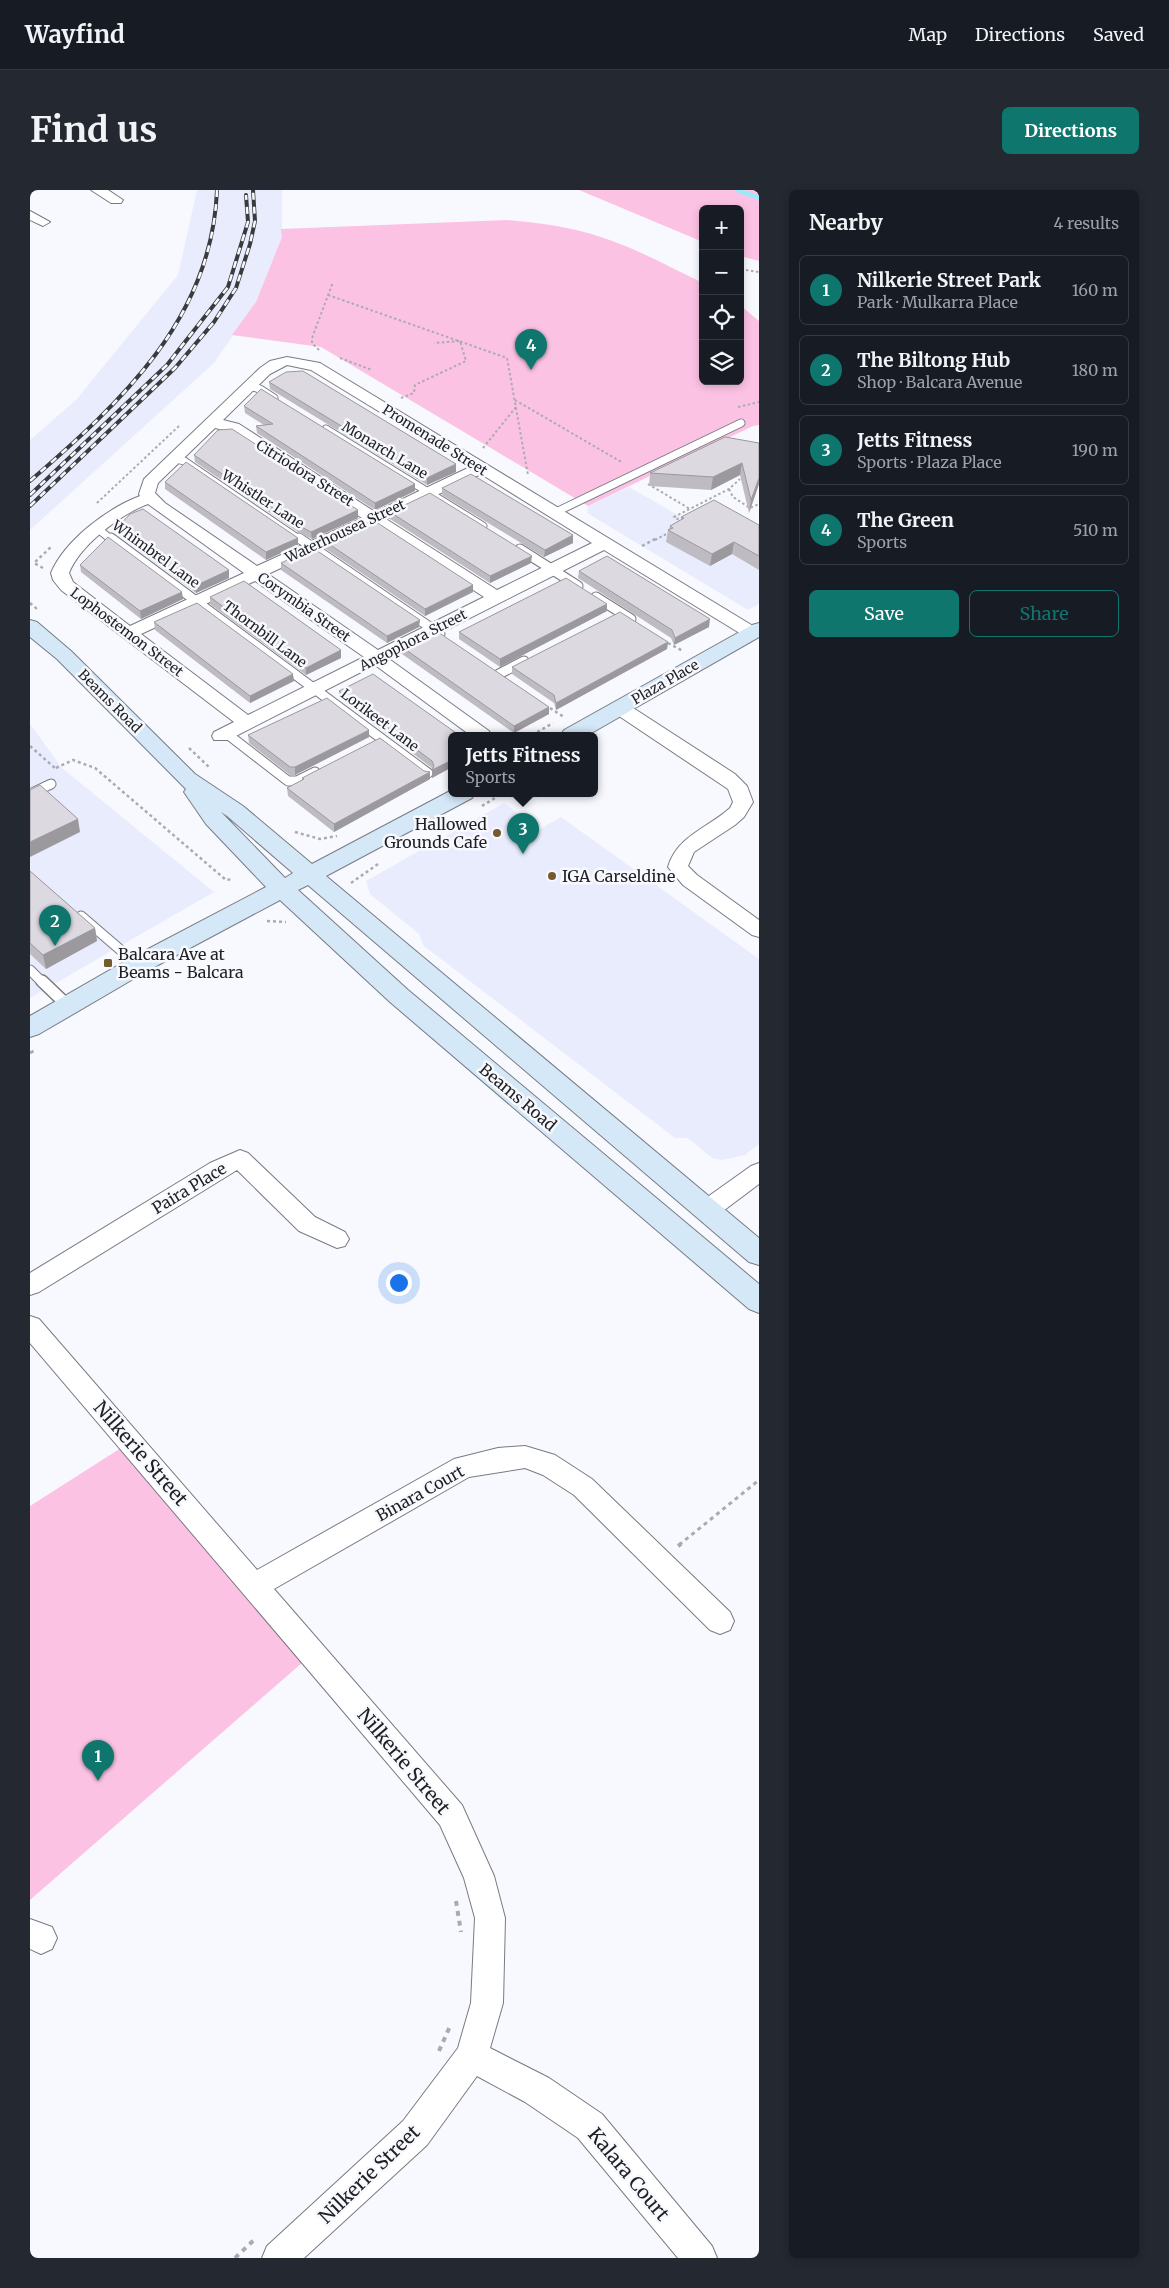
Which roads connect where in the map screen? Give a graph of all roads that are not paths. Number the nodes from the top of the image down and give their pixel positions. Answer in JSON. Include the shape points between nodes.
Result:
{"nodes":[{"id":1,"x":98,"y":190,"type":"edge"},
{"id":2,"x":116,"y":200,"type":"dead end"},
{"id":3,"x":30,"y":215,"type":"edge"},
{"id":4,"x":43,"y":222,"type":"dead end"},
{"id":5,"x":249,"y":386,"type":"junction"},
{"id":6,"x":285,"y":404,"type":"edge"},
{"id":7,"x":210,"y":422,"type":"junction"},
{"id":8,"x":741,"y":423,"type":"dead end"},
{"id":9,"x":319,"y":425,"type":"edge"},
{"id":10,"x":173,"y":458,"type":"junction"},
{"id":11,"x":480,"y":468,"type":"junction"},
{"id":12,"x":430,"y":492,"type":"junction"},
{"id":13,"x":150,"y":498,"type":"junction"},
{"id":14,"x":554,"y":513,"type":"junction"},
{"id":15,"x":374,"y":518,"type":"junction"},
{"id":16,"x":98,"y":529,"type":"junction"},
{"id":17,"x":488,"y":529,"type":"edge"},
{"id":18,"x":512,"y":544,"type":"edge"},
{"id":19,"x":606,"y":544,"type":"junction"},
{"id":20,"x":313,"y":546,"type":"junction"},
{"id":21,"x":552,"y":570,"type":"junction"},
{"id":22,"x":256,"y":573,"type":"junction"},
{"id":23,"x":497,"y":598,"type":"junction"},
{"id":24,"x":198,"y":601,"type":"junction"},
{"id":25,"x":619,"y":612,"type":"junction"},
{"id":26,"x":611,"y":617,"type":"edge"},
{"id":27,"x":30,"y":626,"type":"edge"},
{"id":28,"x":756,"y":631,"type":"edge"},
{"id":29,"x":129,"y":633,"type":"junction"},
{"id":30,"x":440,"y":634,"type":"junction"},
{"id":31,"x":668,"y":643,"type":"edge"},
{"id":32,"x":534,"y":656,"type":"edge"},
{"id":33,"x":376,"y":658,"type":"junction"},
{"id":34,"x":499,"y":674,"type":"edge"},
{"id":35,"x":315,"y":689,"type":"junction"},
{"id":36,"x":620,"y":708,"type":"junction"},
{"id":37,"x":247,"y":723,"type":"junction"},
{"id":38,"x":568,"y":726,"type":"edge"},
{"id":39,"x":478,"y":732,"type":"edge"},
{"id":40,"x":224,"y":734,"type":"joint"},
{"id":41,"x":322,"y":768,"type":"edge"},
{"id":42,"x":428,"y":773,"type":"edge"},
{"id":43,"x":187,"y":779,"type":"junction"},
{"id":44,"x":51,"y":784,"type":"dead end"},
{"id":45,"x":30,"y":794,"type":"edge"},
{"id":46,"x":456,"y":797,"type":"edge"},
{"id":47,"x":309,"y":874,"type":"junction"},
{"id":48,"x":281,"y":888,"type":"junction"},
{"id":49,"x":69,"y":906,"type":"edge"},
{"id":50,"x":759,"y":930,"type":"edge"},
{"id":51,"x":138,"y":965,"type":"junction"},
{"id":52,"x":30,"y":970,"type":"edge"},
{"id":53,"x":67,"y":1005,"type":"junction"},
{"id":54,"x":30,"y":1028,"type":"edge"},
{"id":55,"x":759,"y":1172,"type":"edge"},
{"id":56,"x":707,"y":1210,"type":"junction"},
{"id":57,"x":337,"y":1239,"type":"dead end"},
{"id":58,"x":759,"y":1254,"type":"edge"},
{"id":59,"x":30,"y":1285,"type":"edge"},
{"id":60,"x":759,"y":1301,"type":"edge"},
{"id":61,"x":30,"y":1326,"type":"edge"},
{"id":62,"x":254,"y":1586,"type":"junction"},
{"id":63,"x":720,"y":1621,"type":"dead end"},
{"id":64,"x":472,"y":2056,"type":"junction"},
{"id":65,"x":279,"y":2258,"type":"edge"},
{"id":66,"x":700,"y":2258,"type":"edge"}],
"edges":[{"from":1,"to":2,"type":"street"},
{"from":3,"to":4,"type":"street"},
{"from":5,"to":6,"type":"lane"},
{"from":5,"to":7,"type":"street","name":"Promenade Street"},
{"from":5,"to":11,"type":"street","name":"Promenade Street","via":[[275,364],[292,361],[315,366]]},
{"from":7,"to":10,"type":"street","name":"Promenade Street"},
{"from":7,"to":15,"type":"street","name":"Citriodora Street","via":[[233,427]]},
{"from":8,"to":14,"type":"lane"},
{"from":9,"to":12,"type":"lane","name":"Monarch Lane"},
{"from":10,"to":13,"type":"street","name":"Promenade Street","via":[[147,486]]},
{"from":10,"to":20,"type":"lane","name":"Whistler Lane","via":[[184,461]]},
{"from":11,"to":12,"type":"street","name":"Waterhousea Street"},
{"from":11,"to":14,"type":"street","name":"Promenade Street"},
{"from":12,"to":15,"type":"street","name":"Waterhousea Street"},
{"from":12,"to":17,"type":"lane","name":"Monarch Lane"},
{"from":13,"to":16,"type":"street","name":"Lophostemon Street","via":[[125,508]]},
{"from":13,"to":22,"type":"street","name":"Corymbia Street"},
{"from":14,"to":19,"type":"street","name":"Promenade Street"},
{"from":15,"to":20,"type":"street","name":"Waterhousea Street"},
{"from":15,"to":23,"type":"street","name":"Citriodora Street"},
{"from":16,"to":24,"type":"lane","name":"Whimbrel Lane"},
{"from":16,"to":29,"type":"street","name":"Lophostemon Street","via":[[65,562],[60,570],[61,578]]},
{"from":18,"to":21,"type":"lane"},
{"from":19,"to":21,"type":"street","name":"Angophora Street"},
{"from":19,"to":28,"type":"street","name":"Promenade Street"},
{"from":20,"to":22,"type":"street","name":"Waterhousea Street"},
{"from":20,"to":30,"type":"lane","name":"Whistler Lane"},
{"from":21,"to":23,"type":"street","name":"Angophora Street"},
{"from":21,"to":25,"type":"lane"},
{"from":22,"to":24,"type":"street","name":"Waterhousea Street"},
{"from":22,"to":33,"type":"street","name":"Corymbia Street"},
{"from":23,"to":30,"type":"street","name":"Angophora Street"},
{"from":24,"to":29,"type":"street","name":"Waterhousea Street"},
{"from":24,"to":35,"type":"lane","name":"Thornbill Lane"},
{"from":25,"to":26,"type":"lane"},
{"from":25,"to":31,"type":"lane"},
{"from":27,"to":43,"type":"main road","name":"Beams Road","via":[[77,668]]},
{"from":28,"to":36,"type":"main road","name":"Plaza Place"},
{"from":29,"to":37,"type":"street","name":"Lophostemon Street"},
{"from":30,"to":33,"type":"street","name":"Angophora Street"},
{"from":32,"to":34,"type":"lane"},
{"from":33,"to":35,"type":"street","name":"Angophora Street"},
{"from":33,"to":39,"type":"street","name":"Corymbia Street"},
{"from":35,"to":37,"type":"street","name":"Angophora Street"},
{"from":35,"to":42,"type":"lane","name":"Lorikeet Lane","via":[[377,740]]},
{"from":36,"to":38,"type":"main road","name":"Plaza Place"},
{"from":36,"to":50,"type":"street","via":[[737,786],[743,802],[740,810],[729,821],[686,848],[678,867],[690,880]]},
{"from":37,"to":40,"type":"street","name":"Angophora Street"},
{"from":40,"to":41,"type":"lane","via":[[288,781],[297,781]]},
{"from":43,"to":47,"type":"main road","name":"Beams Road","via":[[235,811]]},
{"from":43,"to":48,"type":"main road","name":"Beams Road","via":[[214,819]]},
{"from":44,"to":45,"type":"lane"},
{"from":46,"to":47,"type":"main road"},
{"from":47,"to":48,"type":"main road"},
{"from":47,"to":56,"type":"main road","name":"Beams Road"},
{"from":48,"to":51,"type":"main road"},
{"from":48,"to":60,"type":"main road","name":"Beams Road","via":[[399,996]]},
{"from":49,"to":51,"type":"lane"},
{"from":51,"to":53,"type":"main road"},
{"from":52,"to":53,"type":"lane"},
{"from":53,"to":54,"type":"main road"},
{"from":55,"to":56,"type":"street"},
{"from":56,"to":58,"type":"main road","name":"Beams Road"},
{"from":57,"to":59,"type":"street","name":"Paira Place","via":[[307,1224],[240,1159],[218,1169]]},
{"from":61,"to":62,"type":"street","name":"Nilkerie Street"},
{"from":62,"to":63,"type":"street","name":"Binara Court","via":[[464,1467],[496,1460],[532,1458],[583,1487]]},
{"from":62,"to":64,"type":"street","name":"Nilkerie Street","via":[[451,1815],[471,1858],[490,1918],[487,2003]]},
{"from":64,"to":65,"type":"street","name":"Nilkerie Street","via":[[415,2133]]},
{"from":64,"to":66,"type":"street","name":"Kalara Court","via":[[537,2090],[590,2126]]}]}
